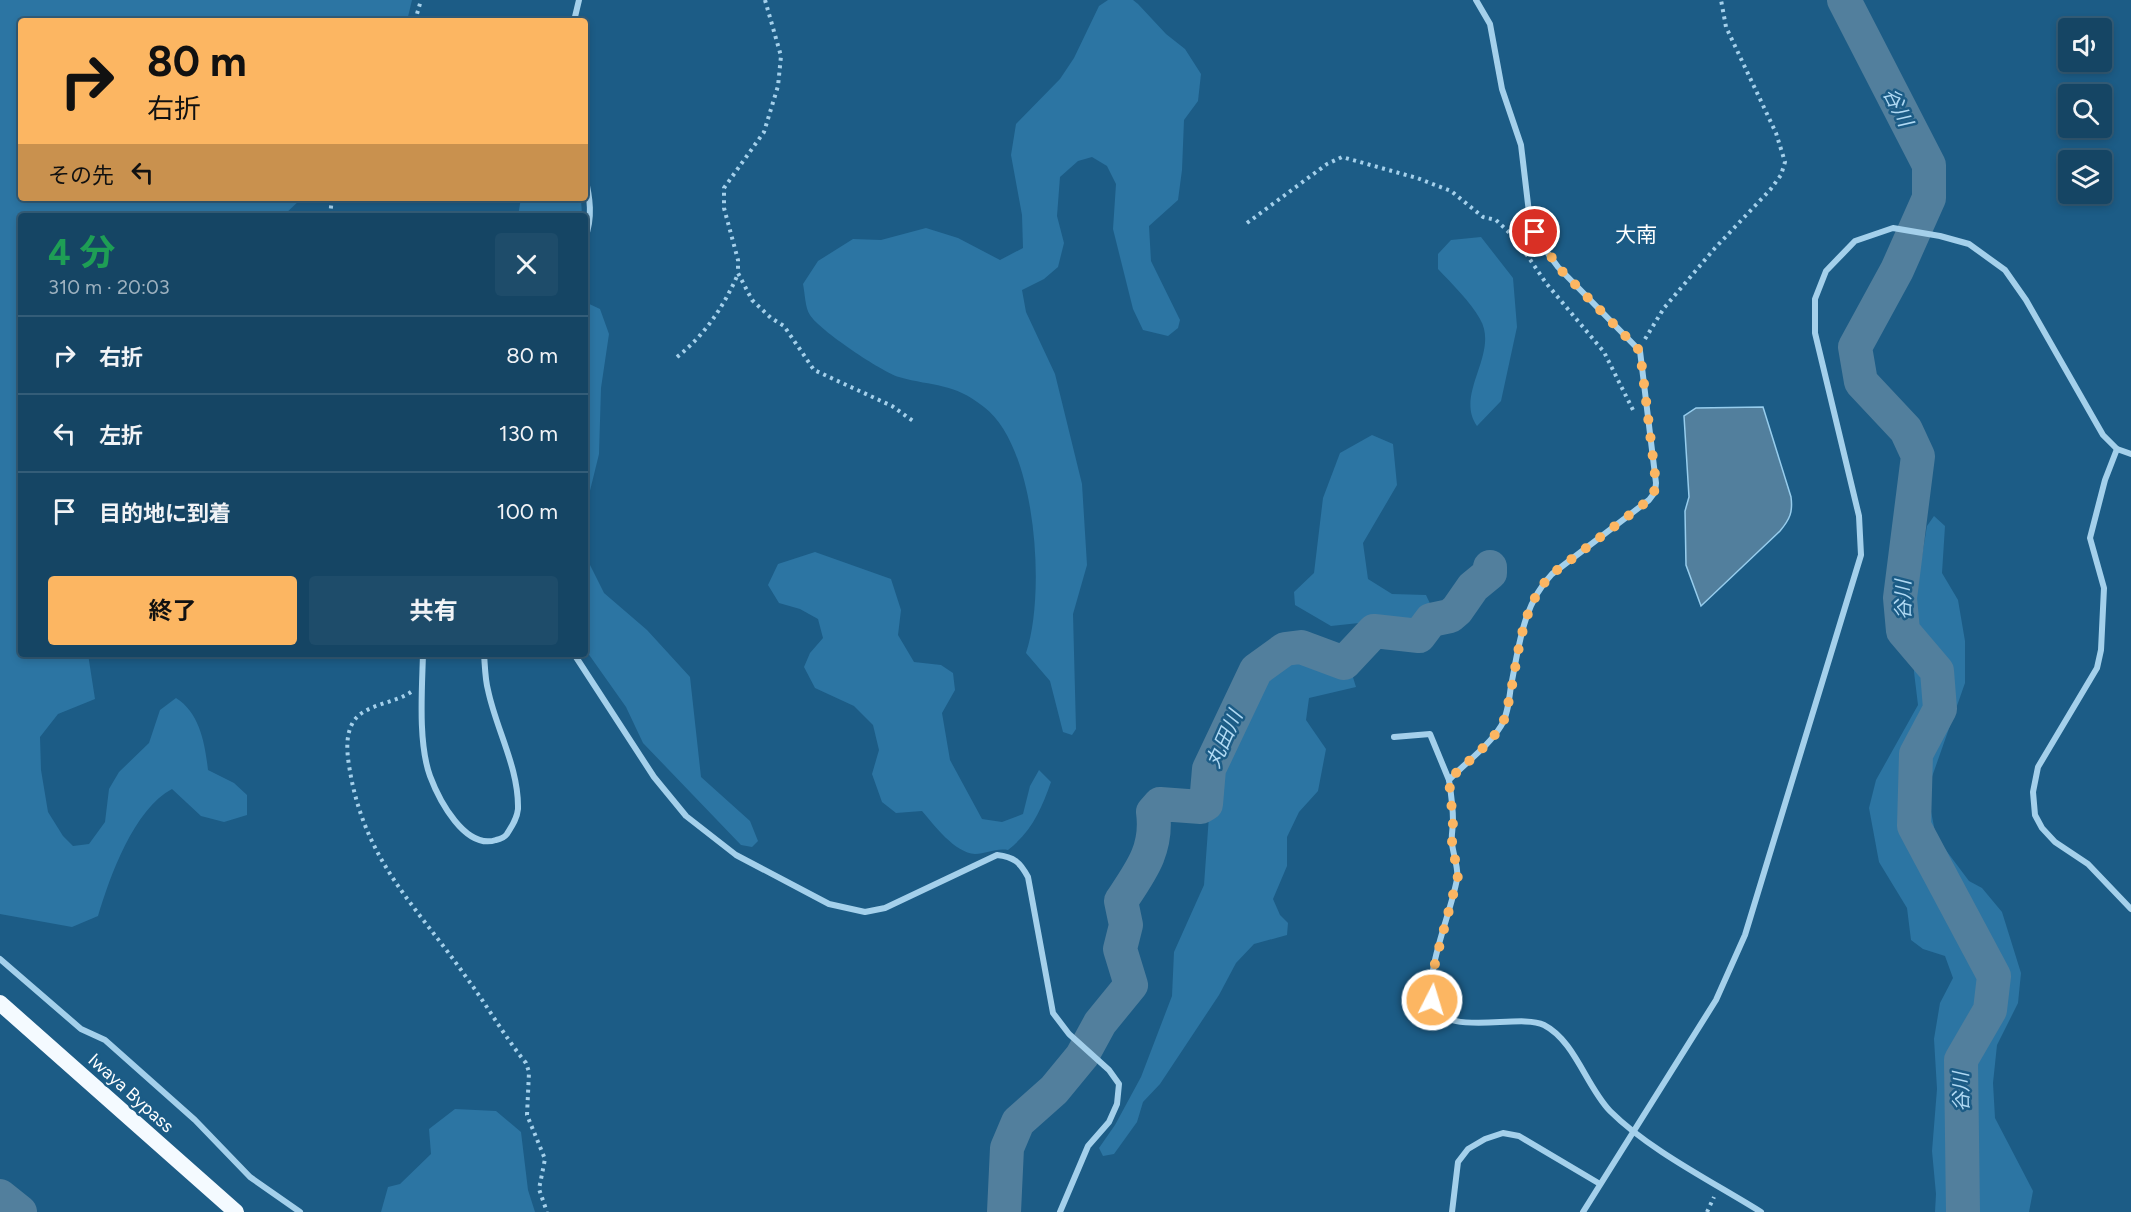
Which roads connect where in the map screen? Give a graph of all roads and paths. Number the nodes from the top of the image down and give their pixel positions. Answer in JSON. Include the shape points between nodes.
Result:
{"nodes":[{"id":1,"x":421,"y":0,"type":"edge"},
{"id":2,"x":579,"y":0,"type":"edge"},
{"id":3,"x":765,"y":0,"type":"edge"},
{"id":4,"x":1476,"y":0,"type":"edge"},
{"id":5,"x":1721,"y":0,"type":"edge"},
{"id":6,"x":416,"y":18,"type":"edge"},
{"id":7,"x":575,"y":18,"type":"edge"},
{"id":8,"x":588,"y":190,"type":"edge"},
{"id":9,"x":1247,"y":224,"type":"dead end"},
{"id":10,"x":588,"y":231,"type":"edge"},
{"id":11,"x":738,"y":273,"type":"junction"},
{"id":12,"x":1640,"y":351,"type":"junction"},
{"id":13,"x":677,"y":357,"type":"dead end"},
{"id":14,"x":913,"y":421,"type":"dead end"},
{"id":15,"x":1649,"y":438,"type":"junction"},
{"id":16,"x":2117,"y":449,"type":"junction"},
{"id":17,"x":2131,"y":454,"type":"edge"},
{"id":18,"x":423,"y":657,"type":"edge"},
{"id":19,"x":484,"y":657,"type":"edge"},
{"id":20,"x":576,"y":657,"type":"edge"},
{"id":21,"x":423,"y":681,"type":"junction"},
{"id":22,"x":1394,"y":737,"type":"dead end"},
{"id":23,"x":1449,"y":780,"type":"junction"},
{"id":24,"x":2131,"y":909,"type":"edge"},
{"id":25,"x":0,"y":959,"type":"edge"},
{"id":26,"x":0,"y":1003,"type":"edge"},
{"id":27,"x":1633,"y":1130,"type":"junction"},
{"id":28,"x":1600,"y":1184,"type":"junction"},
{"id":29,"x":236,"y":1212,"type":"edge"},
{"id":30,"x":300,"y":1212,"type":"edge"},
{"id":31,"x":546,"y":1212,"type":"edge"},
{"id":32,"x":1060,"y":1212,"type":"edge"},
{"id":33,"x":1452,"y":1212,"type":"edge"},
{"id":34,"x":1583,"y":1212,"type":"edge"},
{"id":35,"x":1761,"y":1212,"type":"edge"}],
"edges":[{"from":1,"to":6,"type":"path"},
{"from":2,"to":7,"type":"street"},
{"from":3,"to":11,"type":"path","via":[[781,56],[778,86],[764,132],[724,188],[724,208]]},
{"from":4,"to":12,"type":"street","via":[[1490,24],[1502,89],[1521,145],[1533,229],[1558,267]]},
{"from":5,"to":12,"type":"path","via":[[1726,27],[1776,133],[1785,162],[1770,190],[1664,308]]},
{"from":8,"to":10,"type":"street"},
{"from":9,"to":15,"type":"path","via":[[1342,157],[1451,191],[1483,217],[1497,219],[1516,239],[1546,283],[1604,352]]},
{"from":11,"to":13,"type":"path","via":[[703,334]]},
{"from":11,"to":14,"type":"path","via":[[753,300],[784,326],[814,370],[892,406]]},
{"from":12,"to":15,"type":"street"},
{"from":15,"to":23,"type":"street","via":[[1654,492],[1539,587],[1521,638],[1502,725]]},
{"from":16,"to":17,"type":"street"},
{"from":16,"to":24,"type":"street","via":[[2090,538],[2104,588],[2097,668],[2038,767],[2033,792],[2035,815],[2042,828],[2055,843],[2088,864]]},
{"from":16,"to":27,"type":"street","via":[[2103,435],[2021,292],[2005,270],[1969,244],[1893,228],[1856,241],[1826,271],[1815,299],[1815,333],[1859,516],[1861,555],[1745,935],[1716,1000]]},
{"from":18,"to":21,"type":"street"},
{"from":19,"to":21,"type":"street","via":[[488,690],[509,757],[518,810],[504,838],[488,843],[474,839],[440,799],[429,774],[424,746]]},
{"from":20,"to":32,"type":"street","via":[[654,777],[686,816],[736,855],[830,904],[865,912],[899,904],[912,894],[997,855],[1010,856],[1021,863],[1028,877],[1053,1013],[1119,1084],[1118,1104],[1109,1122],[1088,1146]]},
{"from":21,"to":31,"type":"path","via":[[403,698],[360,714],[352,724],[347,757],[358,810],[387,872],[465,974],[526,1063],[527,1115],[545,1159],[539,1189]]},
{"from":22,"to":23,"type":"street","via":[[1430,734]]},
{"from":23,"to":27,"type":"street","via":[[1458,876],[1435,963],[1432,1000],[1438,1012],[1466,1023],[1525,1020],[1543,1025],[1572,1054],[1597,1097]]},
{"from":25,"to":30,"type":"street","via":[[81,1029],[105,1040],[195,1120],[250,1177]]},
{"from":26,"to":29,"type":"highway","name":"Iwaya Bypass"},
{"from":27,"to":28,"type":"street"},
{"from":27,"to":35,"type":"street"},
{"from":28,"to":33,"type":"street","via":[[1519,1136],[1503,1133],[1468,1149],[1458,1162]]},
{"from":28,"to":34,"type":"street"}]}
